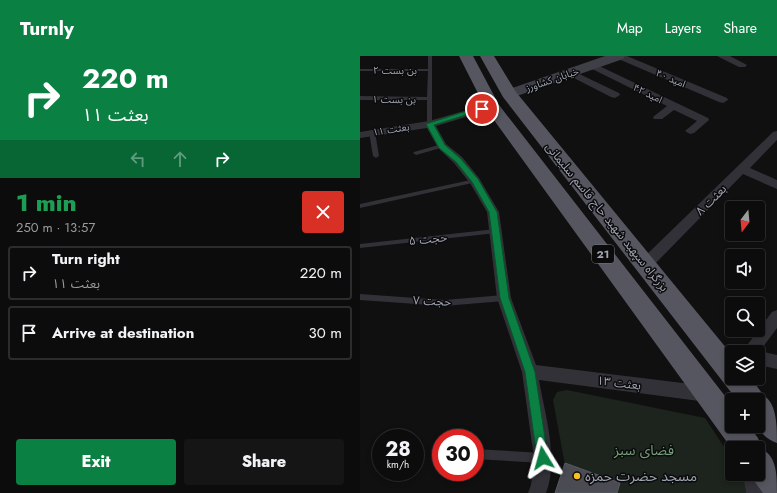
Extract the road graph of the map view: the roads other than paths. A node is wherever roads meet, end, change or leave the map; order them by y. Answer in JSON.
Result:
{"nodes":[{"id":1,"x":430,"y":56,"type":"edge"},
{"id":2,"x":466,"y":56,"type":"edge"},
{"id":3,"x":487,"y":56,"type":"edge"},
{"id":4,"x":618,"y":56,"type":"edge"},
{"id":5,"x":722,"y":56,"type":"edge"},
{"id":6,"x":742,"y":65,"type":"dead end"},
{"id":7,"x":591,"y":66,"type":"junction"},
{"id":8,"x":360,"y":70,"type":"edge"},
{"id":9,"x":430,"y":70,"type":"junction"},
{"id":10,"x":571,"y":73,"type":"junction"},
{"id":11,"x":614,"y":95,"type":"dead end"},
{"id":12,"x":360,"y":98,"type":"edge"},
{"id":13,"x":429,"y":99,"type":"junction"},
{"id":14,"x":501,"y":100,"type":"junction"},
{"id":15,"x":723,"y":100,"type":"dead end"},
{"id":16,"x":674,"y":105,"type":"junction"},
{"id":17,"x":658,"y":117,"type":"dead end"},
{"id":18,"x":430,"y":124,"type":"junction"},
{"id":19,"x":690,"y":131,"type":"dead end"},
{"id":20,"x":372,"y":132,"type":"junction"},
{"id":21,"x":777,"y":134,"type":"edge"},
{"id":22,"x":360,"y":135,"type":"edge"},
{"id":23,"x":442,"y":146,"type":"junction"},
{"id":24,"x":416,"y":153,"type":"dead end"},
{"id":25,"x":376,"y":156,"type":"dead end"},
{"id":26,"x":742,"y":169,"type":"junction"},
{"id":27,"x":475,"y":181,"type":"junction"},
{"id":28,"x":777,"y":185,"type":"edge"},
{"id":29,"x":360,"y":206,"type":"edge"},
{"id":30,"x":496,"y":231,"type":"junction"},
{"id":31,"x":360,"y":246,"type":"edge"},
{"id":32,"x":645,"y":265,"type":"junction"},
{"id":33,"x":360,"y":297,"type":"edge"},
{"id":34,"x":504,"y":298,"type":"junction"},
{"id":35,"x":777,"y":316,"type":"edge"},
{"id":36,"x":755,"y":345,"type":"edge"},
{"id":37,"x":765,"y":359,"type":"edge"},
{"id":38,"x":777,"y":362,"type":"edge"},
{"id":39,"x":725,"y":365,"type":"edge"},
{"id":40,"x":530,"y":372,"type":"junction"},
{"id":41,"x":741,"y":385,"type":"edge"},
{"id":42,"x":747,"y":393,"type":"edge"},
{"id":43,"x":707,"y":394,"type":"junction"},
{"id":44,"x":765,"y":415,"type":"edge"},
{"id":45,"x":777,"y":430,"type":"edge"},
{"id":46,"x":743,"y":441,"type":"edge"},
{"id":47,"x":484,"y":455,"type":"edge"},
{"id":48,"x":543,"y":458,"type":"junction"},
{"id":49,"x":765,"y":471,"type":"edge"},
{"id":50,"x":753,"y":481,"type":"edge"},
{"id":51,"x":777,"y":487,"type":"edge"},
{"id":52,"x":538,"y":493,"type":"edge"},
{"id":53,"x":755,"y":493,"type":"edge"}],
"edges":[{"from":1,"to":9,"type":"lane"},
{"from":2,"to":14,"type":"highway","name":"بزرگراه سپهبد شهید حاج قاسم سلیمانی","number":"21"},
{"from":3,"to":14,"type":"highway","name":"بزرگراه سپهبد شهید حاج قاسم سلیمانی","number":"21"},
{"from":4,"to":7,"type":"main road","name":"خیابان کشاورز"},
{"from":4,"to":15,"type":"street","name":"امید ۴۰"},
{"from":5,"to":6,"type":"street"},
{"from":7,"to":10,"type":"main road","name":"خیابان کشاورز"},
{"from":7,"to":16,"type":"street","name":"امید ۴۲"},
{"from":8,"to":9,"type":"lane","name":"بن بست ۲"},
{"from":9,"to":13,"type":"lane"},
{"from":10,"to":11,"type":"street"},
{"from":10,"to":14,"type":"main road","name":"خیابان کشاورز"},
{"from":12,"to":13,"type":"lane","name":"بن بست ۱"},
{"from":13,"to":18,"type":"lane"},
{"from":14,"to":18,"type":"street","name":"بعثت ۱۱"},
{"from":14,"to":32,"type":"highway","name":"بزرگراه سپهبد شهید حاج قاسم سلیمانی","number":"21"},
{"from":14,"to":43,"type":"highway","name":"بزرگراه سپهبد شهید حاج قاسم سلیمانی","number":"21"},
{"from":16,"to":17,"type":"street"},
{"from":16,"to":19,"type":"street","name":"امید ۴۲"},
{"from":18,"to":20,"type":"street","name":"بعثت ۱۱"},
{"from":18,"to":23,"type":"street"},
{"from":20,"to":22,"type":"street","name":"بعثت ۱۱"},
{"from":20,"to":25,"type":"lane"},
{"from":21,"to":26,"type":"street","name":"بعثت ۸"},
{"from":23,"to":24,"type":"lane"},
{"from":23,"to":27,"type":"street"},
{"from":26,"to":28,"type":"street"},
{"from":26,"to":32,"type":"street","name":"بعثت ۸"},
{"from":27,"to":29,"type":"lane"},
{"from":27,"to":30,"type":"street"},
{"from":30,"to":31,"type":"lane","name":"حجت ۵"},
{"from":30,"to":34,"type":"street"},
{"from":32,"to":39,"type":"highway","name":"بزرگراه سپهبد شهید حاج قاسم سلیمانی","number":"21"},
{"from":33,"to":34,"type":"lane","name":"حجت ۷"},
{"from":34,"to":40,"type":"street"},
{"from":35,"to":36,"type":"street"},
{"from":37,"to":38,"type":"street"},
{"from":40,"to":43,"type":"street","name":"بعثت ۱۳"},
{"from":40,"to":48,"type":"street"},
{"from":41,"to":42,"type":"highway"},
{"from":43,"to":46,"type":"highway","name":"بزرگراه سپهبد شهید حاج قاسم سلیمانی","number":"21"},
{"from":44,"to":45,"type":"highway"},
{"from":47,"to":48,"type":"lane"},
{"from":48,"to":52,"type":"street"},
{"from":49,"to":51,"type":"highway"},
{"from":50,"to":53,"type":"street"}]}
